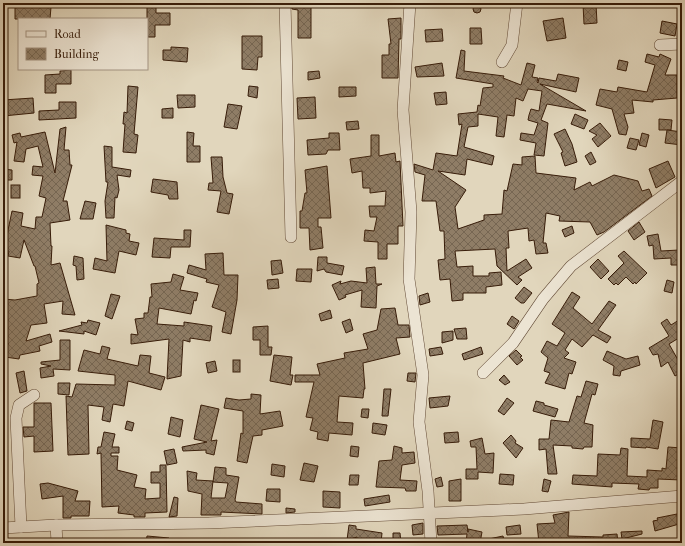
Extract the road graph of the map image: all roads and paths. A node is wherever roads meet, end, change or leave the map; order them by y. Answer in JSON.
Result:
{"nodes":[{"id":1,"x":285,"y":3,"type":"edge"},
{"id":2,"x":410,"y":3,"type":"edge"},
{"id":3,"x":517,"y":3,"type":"edge"},
{"id":4,"x":682,"y":44,"type":"edge"},
{"id":5,"x":660,"y":45,"type":"dead end"},
{"id":6,"x":502,"y":62,"type":"dead end"},
{"id":7,"x":682,"y":181,"type":"edge"},
{"id":8,"x":291,"y":237,"type":"dead end"},
{"id":9,"x":483,"y":373,"type":"dead end"},
{"id":10,"x":34,"y":394,"type":"dead end"},
{"id":11,"x":682,"y":496,"type":"edge"},
{"id":12,"x":428,"y":513,"type":"junction"},
{"id":13,"x":56,"y":525,"type":"junction"},
{"id":14,"x":21,"y":527,"type":"junction"},
{"id":15,"x":3,"y":528,"type":"edge"},
{"id":16,"x":57,"y":543,"type":"edge"},
{"id":17,"x":432,"y":543,"type":"edge"}],
"edges":[{"from":1,"to":8,"type":"street"},
{"from":2,"to":12,"type":"street"},
{"from":3,"to":6,"type":"street"},
{"from":4,"to":5,"type":"street"},
{"from":7,"to":9,"type":"street"},
{"from":10,"to":14,"type":"street"},
{"from":11,"to":12,"type":"street"},
{"from":12,"to":13,"type":"street"},
{"from":12,"to":17,"type":"street"},
{"from":13,"to":14,"type":"street"},
{"from":13,"to":16,"type":"street"},
{"from":14,"to":15,"type":"street"}]}
